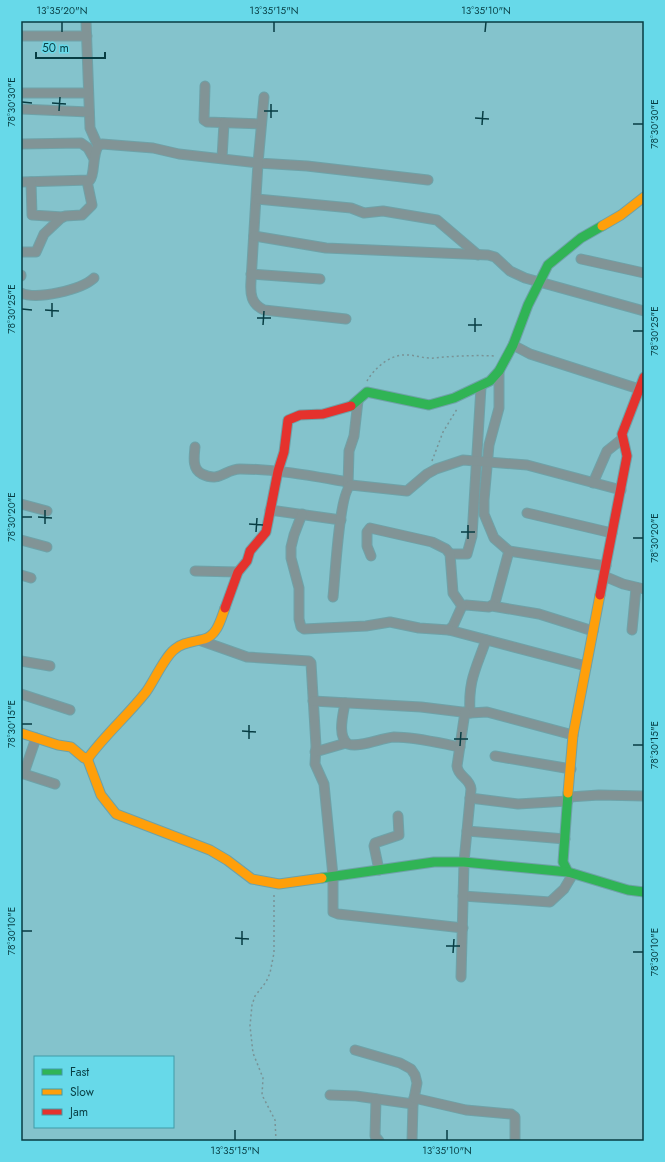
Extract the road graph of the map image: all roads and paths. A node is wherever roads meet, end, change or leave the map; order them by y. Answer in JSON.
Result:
{"nodes":[{"id":1,"x":86,"y":21,"type":"edge"},
{"id":2,"x":21,"y":36,"type":"edge"},
{"id":3,"x":87,"y":36,"type":"junction"},
{"id":4,"x":205,"y":86,"type":"dead end"},
{"id":5,"x":21,"y":93,"type":"edge"},
{"id":6,"x":88,"y":93,"type":"junction"},
{"id":7,"x":264,"y":97,"type":"dead end"},
{"id":8,"x":21,"y":109,"type":"edge"},
{"id":9,"x":89,"y":112,"type":"junction"},
{"id":10,"x":224,"y":123,"type":"junction"},
{"id":11,"x":261,"y":124,"type":"junction"},
{"id":12,"x":21,"y":144,"type":"edge"},
{"id":13,"x":98,"y":146,"type":"junction"},
{"id":14,"x":93,"y":157,"type":"junction"},
{"id":15,"x":222,"y":158,"type":"junction"},
{"id":16,"x":258,"y":163,"type":"junction"},
{"id":17,"x":428,"y":180,"type":"dead end"},
{"id":18,"x":87,"y":181,"type":"junction"},
{"id":19,"x":21,"y":182,"type":"edge"},
{"id":20,"x":31,"y":182,"type":"junction"},
{"id":21,"x":644,"y":197,"type":"edge"},
{"id":22,"x":256,"y":199,"type":"junction"},
{"id":23,"x":63,"y":217,"type":"junction"},
{"id":24,"x":254,"y":236,"type":"junction"},
{"id":25,"x":21,"y":252,"type":"edge"},
{"id":26,"x":478,"y":255,"type":"junction"},
{"id":27,"x":581,"y":259,"type":"dead end"},
{"id":28,"x":644,"y":273,"type":"edge"},
{"id":29,"x":251,"y":274,"type":"junction"},
{"id":30,"x":94,"y":278,"type":"dead end"},
{"id":31,"x":320,"y":279,"type":"dead end"},
{"id":32,"x":540,"y":283,"type":"junction"},
{"id":33,"x":21,"y":293,"type":"edge"},
{"id":34,"x":644,"y":311,"type":"edge"},
{"id":35,"x":346,"y":319,"type":"dead end"},
{"id":36,"x":513,"y":345,"type":"junction"},
{"id":37,"x":506,"y":357,"type":"junction"},
{"id":38,"x":499,"y":371,"type":"junction"},
{"id":39,"x":644,"y":377,"type":"edge"},
{"id":40,"x":481,"y":387,"type":"junction"},
{"id":41,"x":639,"y":389,"type":"junction"},
{"id":42,"x":367,"y":392,"type":"junction"},
{"id":43,"x":467,"y":393,"type":"junction"},
{"id":44,"x":358,"y":401,"type":"junction"},
{"id":45,"x":622,"y":439,"type":"junction"},
{"id":46,"x":195,"y":447,"type":"dead end"},
{"id":47,"x":477,"y":461,"type":"junction"},
{"id":48,"x":487,"y":462,"type":"junction"},
{"id":49,"x":278,"y":471,"type":"junction"},
{"id":50,"x":427,"y":474,"type":"junction"},
{"id":51,"x":593,"y":483,"type":"junction"},
{"id":52,"x":348,"y":484,"type":"junction"},
{"id":53,"x":621,"y":490,"type":"junction"},
{"id":54,"x":21,"y":504,"type":"edge"},
{"id":55,"x":270,"y":510,"type":"junction"},
{"id":56,"x":47,"y":511,"type":"dead end"},
{"id":57,"x":528,"y":513,"type":"dead end"},
{"id":58,"x":302,"y":514,"type":"junction"},
{"id":59,"x":341,"y":520,"type":"junction"},
{"id":60,"x":612,"y":533,"type":"junction"},
{"id":61,"x":21,"y":540,"type":"edge"},
{"id":62,"x":47,"y":547,"type":"dead end"},
{"id":63,"x":509,"y":551,"type":"junction"},
{"id":64,"x":450,"y":554,"type":"junction"},
{"id":65,"x":371,"y":556,"type":"dead end"},
{"id":66,"x":606,"y":566,"type":"junction"},
{"id":67,"x":195,"y":571,"type":"dead end"},
{"id":68,"x":238,"y":572,"type":"junction"},
{"id":69,"x":21,"y":575,"type":"edge"},
{"id":70,"x":604,"y":576,"type":"junction"},
{"id":71,"x":31,"y":578,"type":"dead end"},
{"id":72,"x":640,"y":588,"type":"edge"},
{"id":73,"x":333,"y":597,"type":"dead end"},
{"id":74,"x":462,"y":606,"type":"junction"},
{"id":75,"x":492,"y":606,"type":"junction"},
{"id":76,"x":449,"y":630,"type":"junction"},
{"id":77,"x":632,"y":630,"type":"dead end"},
{"id":78,"x":593,"y":631,"type":"junction"},
{"id":79,"x":199,"y":640,"type":"junction"},
{"id":80,"x":486,"y":640,"type":"junction"},
{"id":81,"x":21,"y":661,"type":"edge"},
{"id":82,"x":50,"y":666,"type":"dead end"},
{"id":83,"x":586,"y":666,"type":"junction"},
{"id":84,"x":21,"y":694,"type":"edge"},
{"id":85,"x":313,"y":701,"type":"junction"},
{"id":86,"x":345,"y":703,"type":"junction"},
{"id":87,"x":70,"y":710,"type":"dead end"},
{"id":88,"x":468,"y":712,"type":"junction"},
{"id":89,"x":21,"y":733,"type":"edge"},
{"id":90,"x":573,"y":735,"type":"junction"},
{"id":91,"x":36,"y":738,"type":"junction"},
{"id":92,"x":346,"y":743,"type":"junction"},
{"id":93,"x":460,"y":747,"type":"junction"},
{"id":94,"x":315,"y":752,"type":"junction"},
{"id":95,"x":495,"y":756,"type":"dead end"},
{"id":96,"x":86,"y":758,"type":"junction"},
{"id":97,"x":570,"y":769,"type":"junction"},
{"id":98,"x":22,"y":773,"type":"edge"},
{"id":99,"x":55,"y":784,"type":"dead end"},
{"id":100,"x":644,"y":796,"type":"edge"},
{"id":101,"x":470,"y":798,"type":"junction"},
{"id":102,"x":568,"y":799,"type":"junction"},
{"id":103,"x":398,"y":816,"type":"dead end"},
{"id":104,"x":467,"y":831,"type":"junction"},
{"id":105,"x":565,"y":839,"type":"junction"},
{"id":106,"x":464,"y":862,"type":"junction"},
{"id":107,"x":379,"y":870,"type":"junction"},
{"id":108,"x":570,"y":873,"type":"junction"},
{"id":109,"x":333,"y":876,"type":"junction"},
{"id":110,"x":275,"y":883,"type":"junction"},
{"id":111,"x":644,"y":892,"type":"edge"},
{"id":112,"x":463,"y":896,"type":"junction"},
{"id":113,"x":462,"y":928,"type":"junction"},
{"id":114,"x":461,"y":977,"type":"dead end"},
{"id":115,"x":355,"y":1050,"type":"dead end"},
{"id":116,"x":330,"y":1095,"type":"dead end"},
{"id":117,"x":376,"y":1098,"type":"junction"},
{"id":118,"x":413,"y":1101,"type":"junction"},
{"id":119,"x":276,"y":1141,"type":"edge"},
{"id":120,"x":379,"y":1141,"type":"edge"},
{"id":121,"x":412,"y":1141,"type":"edge"},
{"id":122,"x":515,"y":1141,"type":"edge"}],
"edges":[{"from":1,"to":3,"type":"street"},
{"from":2,"to":3,"type":"street"},
{"from":3,"to":6,"type":"street"},
{"from":4,"to":10,"type":"street"},
{"from":5,"to":6,"type":"street"},
{"from":6,"to":9,"type":"street"},
{"from":7,"to":11,"type":"street"},
{"from":8,"to":9,"type":"street"},
{"from":9,"to":13,"type":"street"},
{"from":10,"to":11,"type":"street"},
{"from":10,"to":15,"type":"street"},
{"from":11,"to":16,"type":"street"},
{"from":12,"to":14,"type":"street"},
{"from":13,"to":14,"type":"street"},
{"from":13,"to":15,"type":"street"},
{"from":14,"to":18,"type":"street"},
{"from":15,"to":16,"type":"street"},
{"from":16,"to":17,"type":"street"},
{"from":16,"to":22,"type":"street"},
{"from":18,"to":20,"type":"street"},
{"from":18,"to":23,"type":"street"},
{"from":19,"to":20,"type":"street"},
{"from":20,"to":23,"type":"street"},
{"from":21,"to":32,"type":"street"},
{"from":22,"to":24,"type":"street"},
{"from":22,"to":26,"type":"street"},
{"from":23,"to":25,"type":"street"},
{"from":24,"to":26,"type":"street"},
{"from":24,"to":29,"type":"street"},
{"from":26,"to":32,"type":"street"},
{"from":27,"to":28,"type":"street"},
{"from":29,"to":31,"type":"street"},
{"from":29,"to":35,"type":"street"},
{"from":30,"to":33,"type":"street"},
{"from":32,"to":34,"type":"street"},
{"from":32,"to":36,"type":"street"},
{"from":36,"to":37,"type":"street"},
{"from":36,"to":41,"type":"street"},
{"from":37,"to":38,"type":"street"},
{"from":37,"to":42,"type":"path"},
{"from":38,"to":40,"type":"street"},
{"from":38,"to":48,"type":"street"},
{"from":39,"to":41,"type":"street"},
{"from":40,"to":43,"type":"street"},
{"from":40,"to":47,"type":"street"},
{"from":41,"to":45,"type":"street"},
{"from":42,"to":43,"type":"street"},
{"from":42,"to":44,"type":"street"},
{"from":43,"to":50,"type":"path"},
{"from":44,"to":49,"type":"street"},
{"from":44,"to":52,"type":"street"},
{"from":45,"to":51,"type":"street"},
{"from":45,"to":53,"type":"street"},
{"from":46,"to":49,"type":"street"},
{"from":47,"to":48,"type":"street"},
{"from":47,"to":50,"type":"street"},
{"from":47,"to":64,"type":"street"},
{"from":48,"to":51,"type":"street"},
{"from":48,"to":63,"type":"street"},
{"from":49,"to":52,"type":"street"},
{"from":49,"to":55,"type":"street"},
{"from":50,"to":52,"type":"street"},
{"from":51,"to":53,"type":"street"},
{"from":52,"to":59,"type":"street"},
{"from":53,"to":60,"type":"street"},
{"from":54,"to":56,"type":"street"},
{"from":55,"to":58,"type":"street"},
{"from":55,"to":68,"type":"street"},
{"from":57,"to":60,"type":"street"},
{"from":58,"to":59,"type":"street"},
{"from":58,"to":76,"type":"street"},
{"from":59,"to":73,"type":"street"},
{"from":60,"to":66,"type":"street"},
{"from":61,"to":62,"type":"street"},
{"from":63,"to":66,"type":"street"},
{"from":63,"to":75,"type":"street"},
{"from":64,"to":65,"type":"street"},
{"from":64,"to":74,"type":"street"},
{"from":66,"to":70,"type":"street"},
{"from":67,"to":68,"type":"street"},
{"from":68,"to":79,"type":"street"},
{"from":69,"to":71,"type":"street"},
{"from":70,"to":72,"type":"street"},
{"from":70,"to":78,"type":"street"},
{"from":72,"to":77,"type":"street"},
{"from":74,"to":75,"type":"street"},
{"from":74,"to":76,"type":"street"},
{"from":75,"to":78,"type":"street"},
{"from":76,"to":80,"type":"street"},
{"from":78,"to":83,"type":"street"},
{"from":79,"to":85,"type":"street"},
{"from":79,"to":96,"type":"street"},
{"from":80,"to":83,"type":"street"},
{"from":80,"to":88,"type":"street"},
{"from":81,"to":82,"type":"street"},
{"from":83,"to":90,"type":"street"},
{"from":84,"to":87,"type":"street"},
{"from":85,"to":86,"type":"street"},
{"from":85,"to":94,"type":"street"},
{"from":86,"to":88,"type":"street"},
{"from":86,"to":92,"type":"street"},
{"from":88,"to":90,"type":"street"},
{"from":88,"to":93,"type":"street"},
{"from":89,"to":91,"type":"street"},
{"from":90,"to":97,"type":"street"},
{"from":91,"to":96,"type":"street"},
{"from":91,"to":98,"type":"street"},
{"from":92,"to":93,"type":"street"},
{"from":92,"to":94,"type":"street"},
{"from":93,"to":101,"type":"street"},
{"from":94,"to":109,"type":"street"},
{"from":95,"to":97,"type":"street"},
{"from":96,"to":110,"type":"street"},
{"from":97,"to":102,"type":"street"},
{"from":98,"to":99,"type":"street"},
{"from":100,"to":102,"type":"street"},
{"from":101,"to":102,"type":"street"},
{"from":101,"to":104,"type":"street"},
{"from":102,"to":105,"type":"street"},
{"from":103,"to":107,"type":"street"},
{"from":104,"to":105,"type":"street"},
{"from":104,"to":106,"type":"street"},
{"from":105,"to":108,"type":"street"},
{"from":106,"to":107,"type":"street"},
{"from":106,"to":108,"type":"street"},
{"from":106,"to":112,"type":"street"},
{"from":107,"to":109,"type":"street"},
{"from":108,"to":111,"type":"street"},
{"from":108,"to":112,"type":"street"},
{"from":109,"to":110,"type":"street"},
{"from":109,"to":113,"type":"street"},
{"from":110,"to":119,"type":"path"},
{"from":112,"to":113,"type":"street"},
{"from":113,"to":114,"type":"street"},
{"from":115,"to":118,"type":"street"},
{"from":116,"to":117,"type":"street"},
{"from":117,"to":118,"type":"street"},
{"from":117,"to":120,"type":"street"},
{"from":118,"to":121,"type":"street"},
{"from":118,"to":122,"type":"street"}]}
